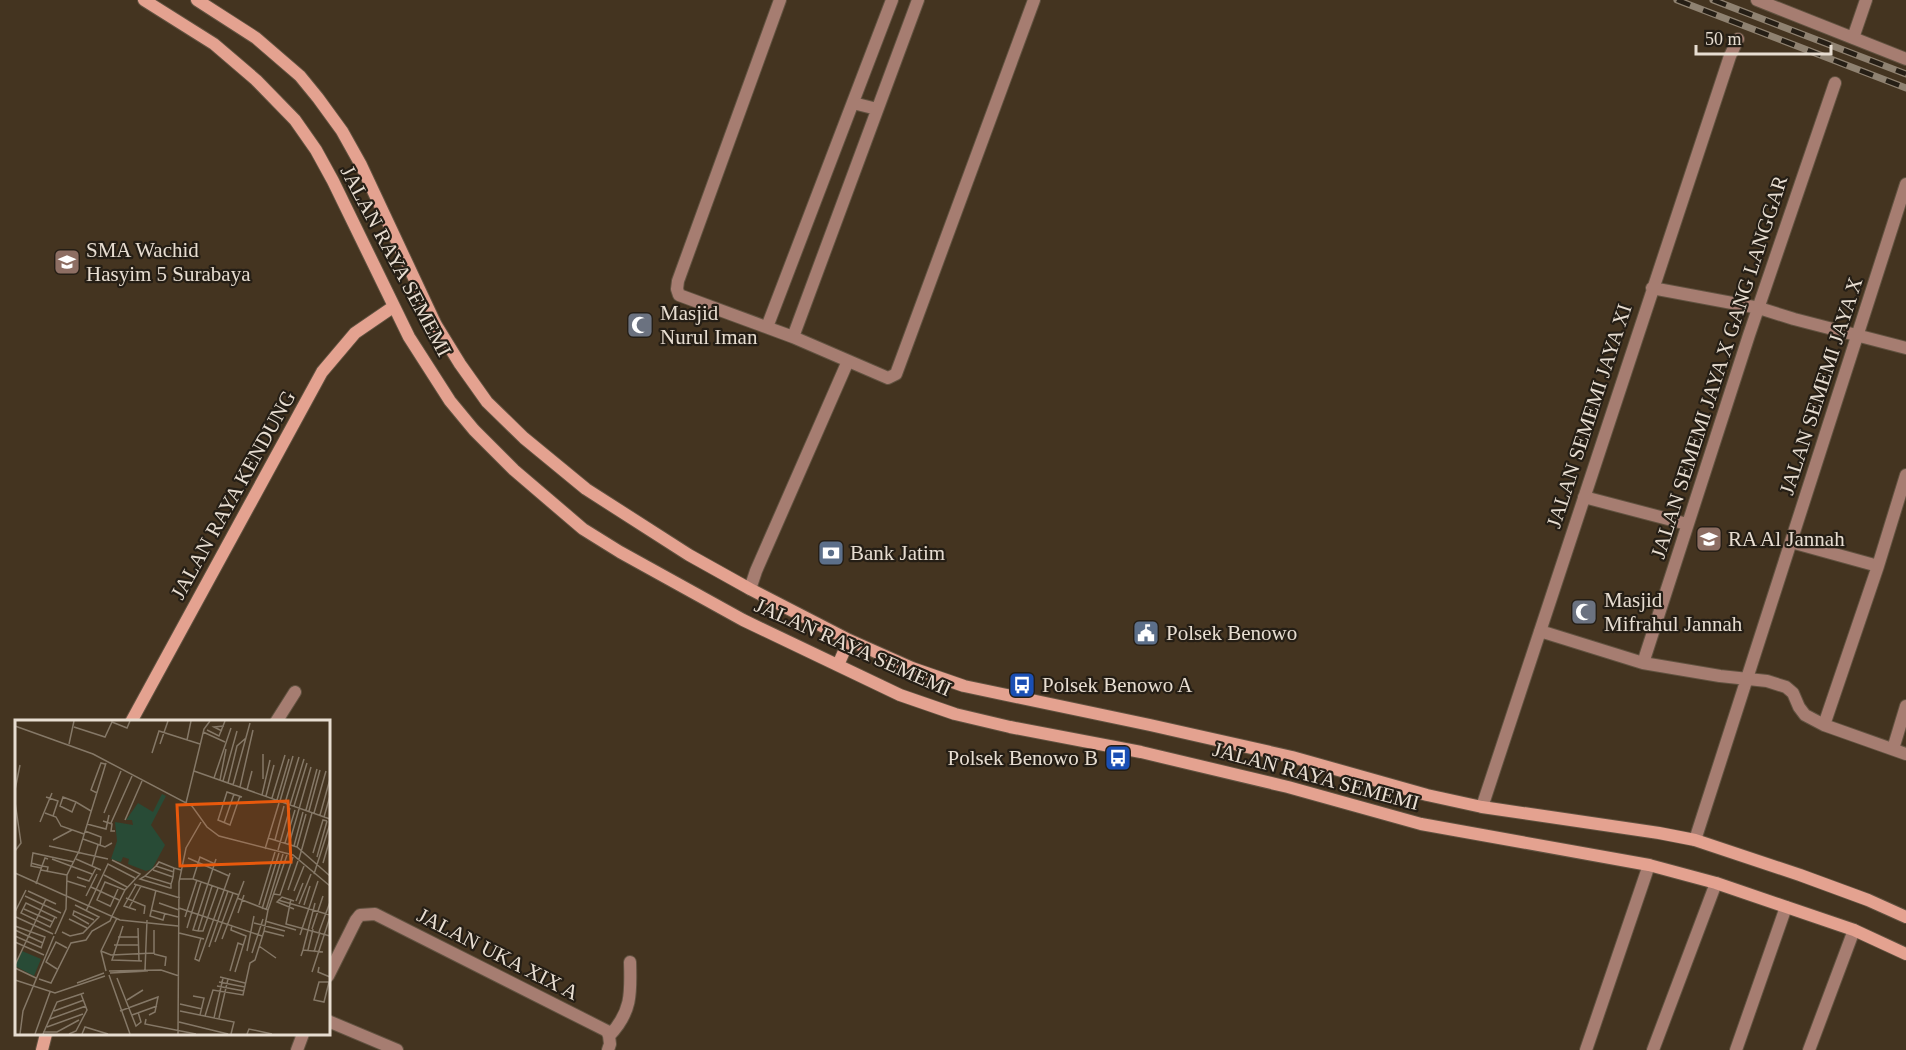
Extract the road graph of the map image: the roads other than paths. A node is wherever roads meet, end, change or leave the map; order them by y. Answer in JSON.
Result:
{"nodes":[{"id":1,"x":144,"y":0,"type":"edge"},
{"id":2,"x":196,"y":0,"type":"edge"},
{"id":3,"x":780,"y":0,"type":"edge"},
{"id":4,"x":892,"y":0,"type":"edge"},
{"id":5,"x":918,"y":0,"type":"edge"},
{"id":6,"x":1034,"y":0,"type":"edge"},
{"id":7,"x":1866,"y":0,"type":"edge"},
{"id":8,"x":1762,"y":1,"type":"edge"},
{"id":9,"x":1853,"y":38,"type":"junction"},
{"id":10,"x":1738,"y":39,"type":"dead end"},
{"id":11,"x":1906,"y":59,"type":"edge"},
{"id":12,"x":1835,"y":83,"type":"dead end"},
{"id":13,"x":853,"y":103,"type":"junction"},
{"id":14,"x":877,"y":110,"type":"junction"},
{"id":15,"x":1906,"y":184,"type":"edge"},
{"id":16,"x":1652,"y":288,"type":"junction"},
{"id":17,"x":393,"y":307,"type":"junction"},
{"id":18,"x":1759,"y":308,"type":"junction"},
{"id":19,"x":767,"y":327,"type":"junction"},
{"id":20,"x":1858,"y":336,"type":"junction"},
{"id":21,"x":793,"y":337,"type":"junction"},
{"id":22,"x":1906,"y":348,"type":"edge"},
{"id":23,"x":848,"y":362,"type":"junction"},
{"id":24,"x":1906,"y":475,"type":"edge"},
{"id":25,"x":1584,"y":497,"type":"junction"},
{"id":26,"x":1687,"y":524,"type":"junction"},
{"id":27,"x":1791,"y":542,"type":"junction"},
{"id":28,"x":1878,"y":566,"type":"junction"},
{"id":29,"x":750,"y":589,"type":"junction"},
{"id":30,"x":1540,"y":632,"type":"junction"},
{"id":31,"x":849,"y":640,"type":"junction"},
{"id":32,"x":1643,"y":663,"type":"junction"},
{"id":33,"x":838,"y":665,"type":"junction"},
{"id":34,"x":1745,"y":679,"type":"junction"},
{"id":35,"x":295,"y":692,"type":"dead end"},
{"id":36,"x":1906,"y":706,"type":"edge"},
{"id":37,"x":132,"y":720,"type":"edge"},
{"id":38,"x":277,"y":720,"type":"edge"},
{"id":39,"x":1824,"y":726,"type":"junction"},
{"id":40,"x":1893,"y":748,"type":"junction"},
{"id":41,"x":1906,"y":754,"type":"edge"},
{"id":42,"x":1482,"y":807,"type":"junction"},
{"id":43,"x":1695,"y":840,"type":"junction"},
{"id":44,"x":1649,"y":865,"type":"junction"},
{"id":45,"x":1716,"y":883,"type":"junction"},
{"id":46,"x":1786,"y":907,"type":"junction"},
{"id":47,"x":1906,"y":917,"type":"edge"},
{"id":48,"x":1854,"y":930,"type":"junction"},
{"id":49,"x":1906,"y":954,"type":"edge"},
{"id":50,"x":630,"y":962,"type":"dead end"},
{"id":51,"x":330,"y":972,"type":"edge"},
{"id":52,"x":330,"y":1022,"type":"edge"},
{"id":53,"x":46,"y":1035,"type":"edge"},
{"id":54,"x":303,"y":1035,"type":"edge"},
{"id":55,"x":609,"y":1036,"type":"junction"},
{"id":56,"x":42,"y":1050,"type":"edge"},
{"id":57,"x":297,"y":1050,"type":"edge"},
{"id":58,"x":397,"y":1050,"type":"edge"},
{"id":59,"x":608,"y":1050,"type":"edge"},
{"id":60,"x":1586,"y":1050,"type":"edge"},
{"id":61,"x":1653,"y":1050,"type":"edge"},
{"id":62,"x":1736,"y":1050,"type":"edge"},
{"id":63,"x":1809,"y":1050,"type":"edge"}],
"edges":[{"from":1,"to":17,"type":"main road","name":"JALAN RAYA SEMEMI"},
{"from":2,"to":29,"type":"main road","name":"JALAN RAYA SEMEMI"},
{"from":3,"to":19,"type":"street"},
{"from":4,"to":13,"type":"street"},
{"from":5,"to":14,"type":"street"},
{"from":6,"to":23,"type":"street"},
{"from":7,"to":9,"type":"street"},
{"from":8,"to":9,"type":"street"},
{"from":9,"to":11,"type":"street"},
{"from":10,"to":16,"type":"street","name":"JALAN SEMEMI JAYA XI"},
{"from":12,"to":18,"type":"street","name":"JALAN SEMEMI JAYA X GANG LANGGAR"},
{"from":13,"to":14,"type":"street"},
{"from":13,"to":19,"type":"street"},
{"from":14,"to":21,"type":"street"},
{"from":15,"to":20,"type":"street","name":"JALAN SEMEMI JAYA X"},
{"from":16,"to":18,"type":"street"},
{"from":16,"to":25,"type":"street","name":"JALAN SEMEMI JAYA XI"},
{"from":17,"to":33,"type":"main road","name":"JALAN RAYA SEMEMI"},
{"from":17,"to":37,"type":"main road","name":"JALAN RAYA KENDUNG"},
{"from":18,"to":20,"type":"street"},
{"from":18,"to":26,"type":"street","name":"JALAN SEMEMI JAYA X GANG LANGGAR"},
{"from":19,"to":21,"type":"street"},
{"from":20,"to":22,"type":"street"},
{"from":20,"to":27,"type":"street","name":"JALAN SEMEMI JAYA X"},
{"from":21,"to":23,"type":"street"},
{"from":23,"to":29,"type":"street"},
{"from":24,"to":28,"type":"street"},
{"from":25,"to":26,"type":"street"},
{"from":25,"to":30,"type":"street","name":"JALAN SEMEMI JAYA XI"},
{"from":26,"to":32,"type":"street","name":"JALAN SEMEMI JAYA X GANG LANGGAR"},
{"from":27,"to":28,"type":"street"},
{"from":27,"to":34,"type":"street","name":"JALAN SEMEMI JAYA X"},
{"from":28,"to":39,"type":"street"},
{"from":29,"to":31,"type":"main road","name":"JALAN RAYA SEMEMI"},
{"from":30,"to":32,"type":"street"},
{"from":30,"to":42,"type":"street","name":"JALAN SEMEMI JAYA XI"},
{"from":31,"to":33,"type":"main road"},
{"from":31,"to":42,"type":"main road","name":"JALAN RAYA SEMEMI"},
{"from":32,"to":34,"type":"street"},
{"from":33,"to":44,"type":"main road","name":"JALAN RAYA SEMEMI"},
{"from":34,"to":39,"type":"street"},
{"from":34,"to":43,"type":"street","name":"JALAN SEMEMI JAYA X"},
{"from":35,"to":38,"type":"street"},
{"from":36,"to":40,"type":"street"},
{"from":39,"to":40,"type":"street"},
{"from":40,"to":41,"type":"street"},
{"from":42,"to":43,"type":"main road","name":"JALAN RAYA SEMEMI"},
{"from":43,"to":47,"type":"main road","name":"JALAN RAYA SEMEMI"},
{"from":44,"to":45,"type":"main road","name":"JALAN RAYA SEMEMI"},
{"from":44,"to":60,"type":"street"},
{"from":45,"to":46,"type":"main road","name":"JALAN RAYA SEMEMI"},
{"from":45,"to":61,"type":"street"},
{"from":46,"to":48,"type":"main road","name":"JALAN RAYA SEMEMI"},
{"from":46,"to":62,"type":"street"},
{"from":48,"to":49,"type":"main road","name":"JALAN RAYA SEMEMI"},
{"from":48,"to":63,"type":"street"},
{"from":50,"to":55,"type":"street"},
{"from":51,"to":55,"type":"street","name":"JALAN UKA XIX A"},
{"from":52,"to":58,"type":"street"},
{"from":53,"to":56,"type":"main road"},
{"from":54,"to":57,"type":"street"},
{"from":55,"to":59,"type":"street"}]}
